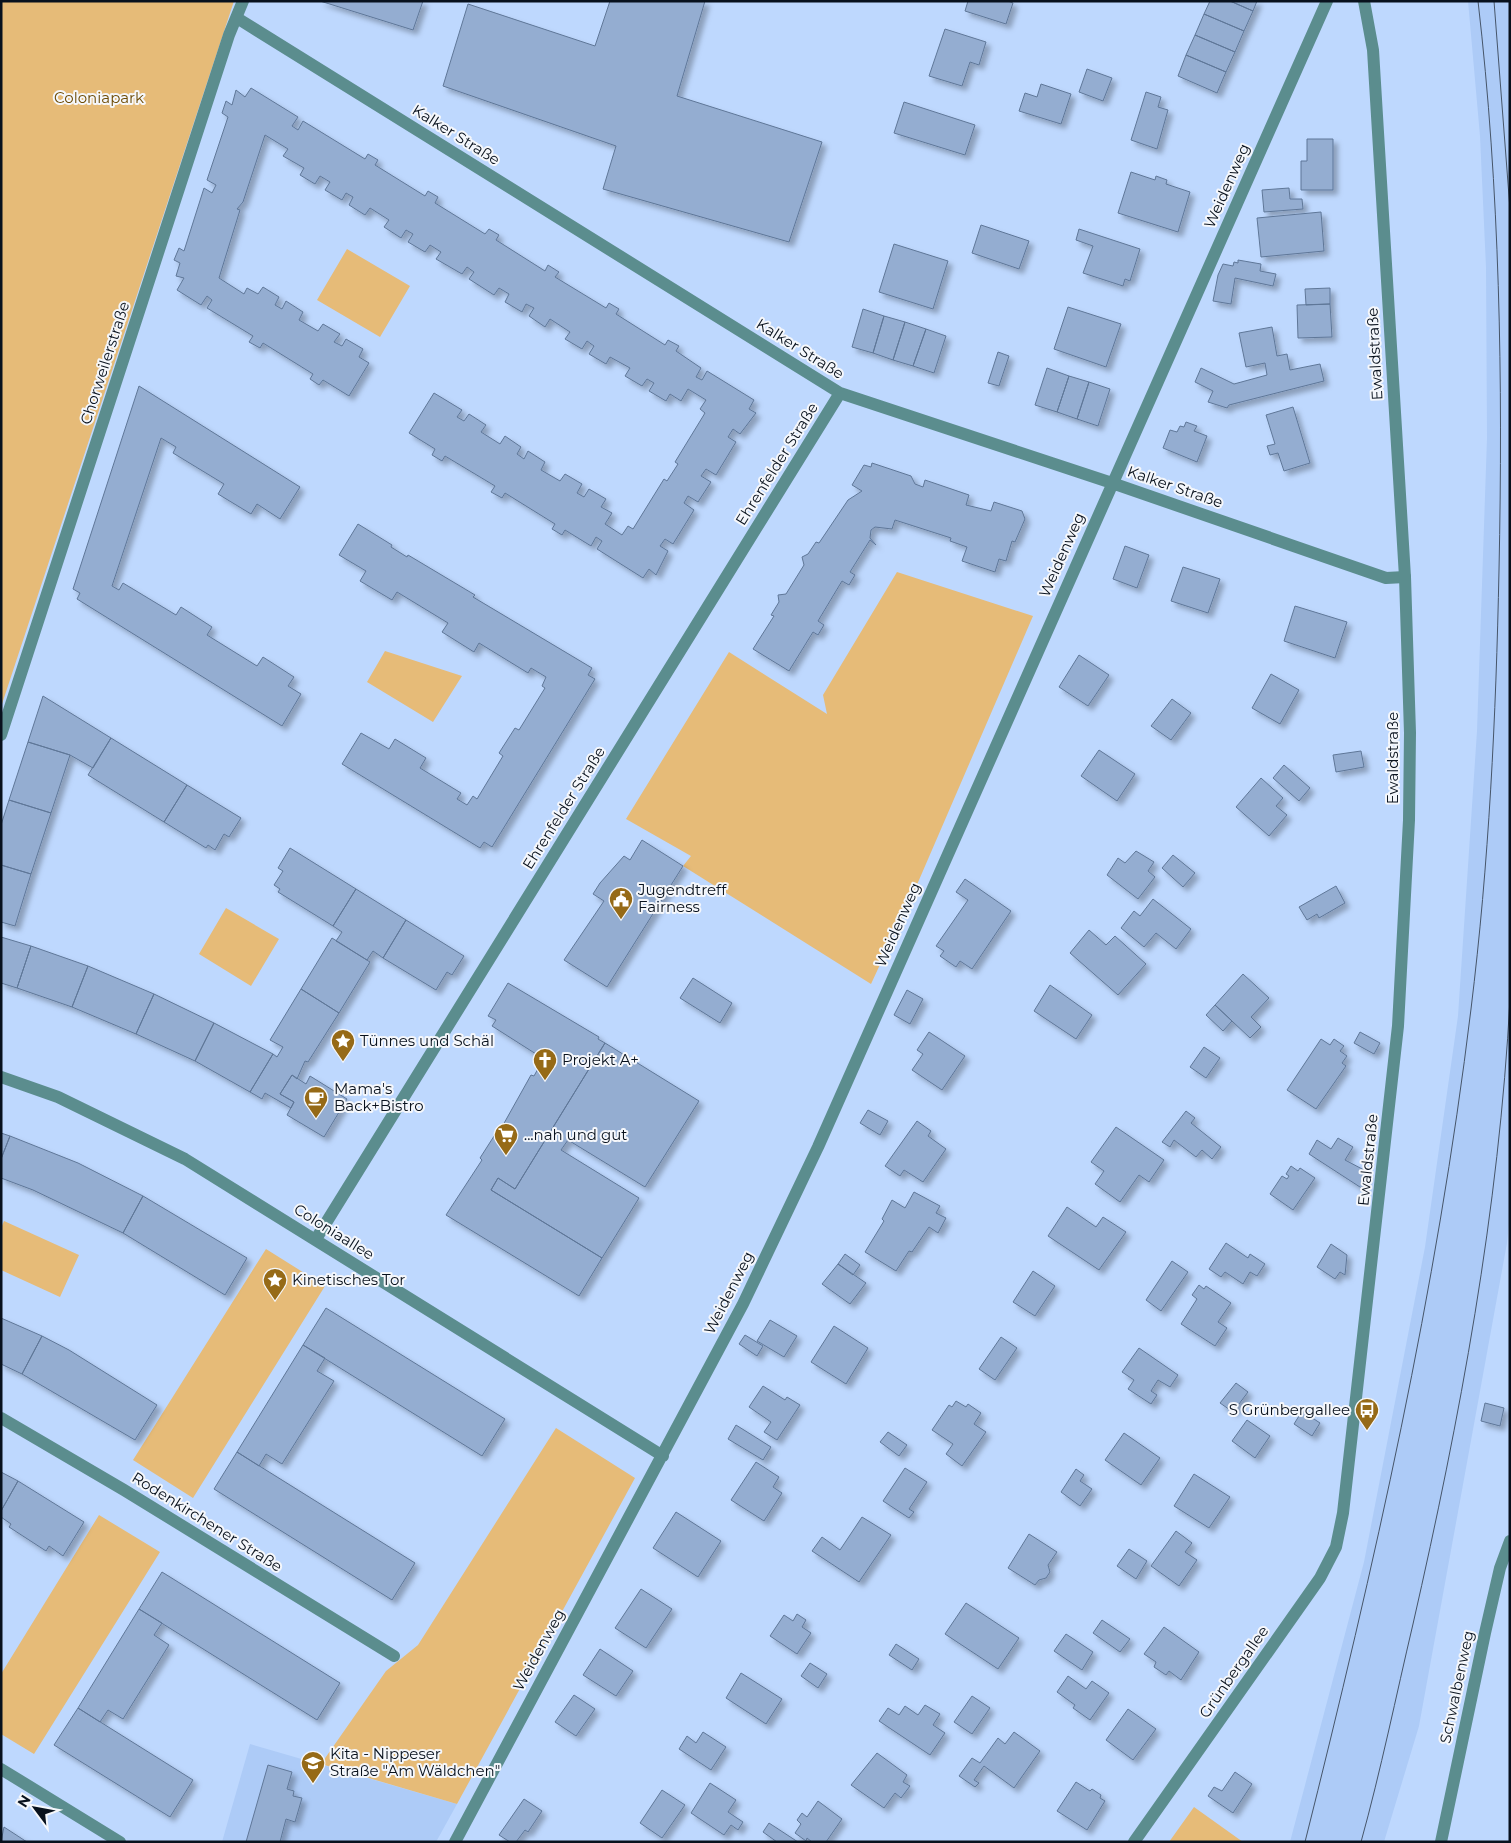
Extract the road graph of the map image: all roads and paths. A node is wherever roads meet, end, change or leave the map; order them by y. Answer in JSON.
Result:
{"nodes":[{"id":1,"x":243,"y":1,"type":"edge"},
{"id":2,"x":1327,"y":1,"type":"edge"},
{"id":3,"x":1364,"y":1,"type":"edge"},
{"id":4,"x":237,"y":18,"type":"junction"},
{"id":5,"x":840,"y":393,"type":"junction"},
{"id":6,"x":1112,"y":483,"type":"junction"},
{"id":7,"x":1405,"y":577,"type":"junction"},
{"id":8,"x":1,"y":736,"type":"edge"},
{"id":9,"x":1,"y":1076,"type":"edge"},
{"id":10,"x":316,"y":1240,"type":"junction"},
{"id":11,"x":1,"y":1418,"type":"edge"},
{"id":12,"x":663,"y":1456,"type":"junction"},
{"id":13,"x":1343,"y":1513,"type":"joint"},
{"id":14,"x":1510,"y":1541,"type":"edge"},
{"id":15,"x":394,"y":1656,"type":"dead end"},
{"id":16,"x":1,"y":1769,"type":"edge"},
{"id":17,"x":120,"y":1842,"type":"edge"},
{"id":18,"x":455,"y":1842,"type":"edge"},
{"id":19,"x":1134,"y":1842,"type":"edge"},
{"id":20,"x":1440,"y":1842,"type":"edge"}],
"edges":[{"from":1,"to":4,"type":"street","name":"Chorweilerstraße"},
{"from":2,"to":6,"type":"street","name":"Weidenweg"},
{"from":3,"to":7,"type":"street","name":"Ewaldstraße"},
{"from":4,"to":5,"type":"street","name":"Kalker Straße"},
{"from":4,"to":8,"type":"street","name":"Chorweilerstraße"},
{"from":5,"to":6,"type":"street","name":"Kalker Straße"},
{"from":5,"to":10,"type":"street","name":"Ehrenfelder Straße"},
{"from":6,"to":7,"type":"street","name":"Kalker Straße"},
{"from":6,"to":12,"type":"street","name":"Weidenweg"},
{"from":7,"to":13,"type":"street","name":"Ewaldstraße"},
{"from":9,"to":10,"type":"street","name":"Coloniaallee"},
{"from":10,"to":12,"type":"street","name":"Coloniaallee"},
{"from":11,"to":15,"type":"street","name":"Rodenkirchener Straße"},
{"from":12,"to":18,"type":"street","name":"Weidenweg"},
{"from":13,"to":19,"type":"street","name":"Grünbergallee"},
{"from":14,"to":20,"type":"street","name":"Schwalbenweg"},
{"from":16,"to":17,"type":"street"}]}
